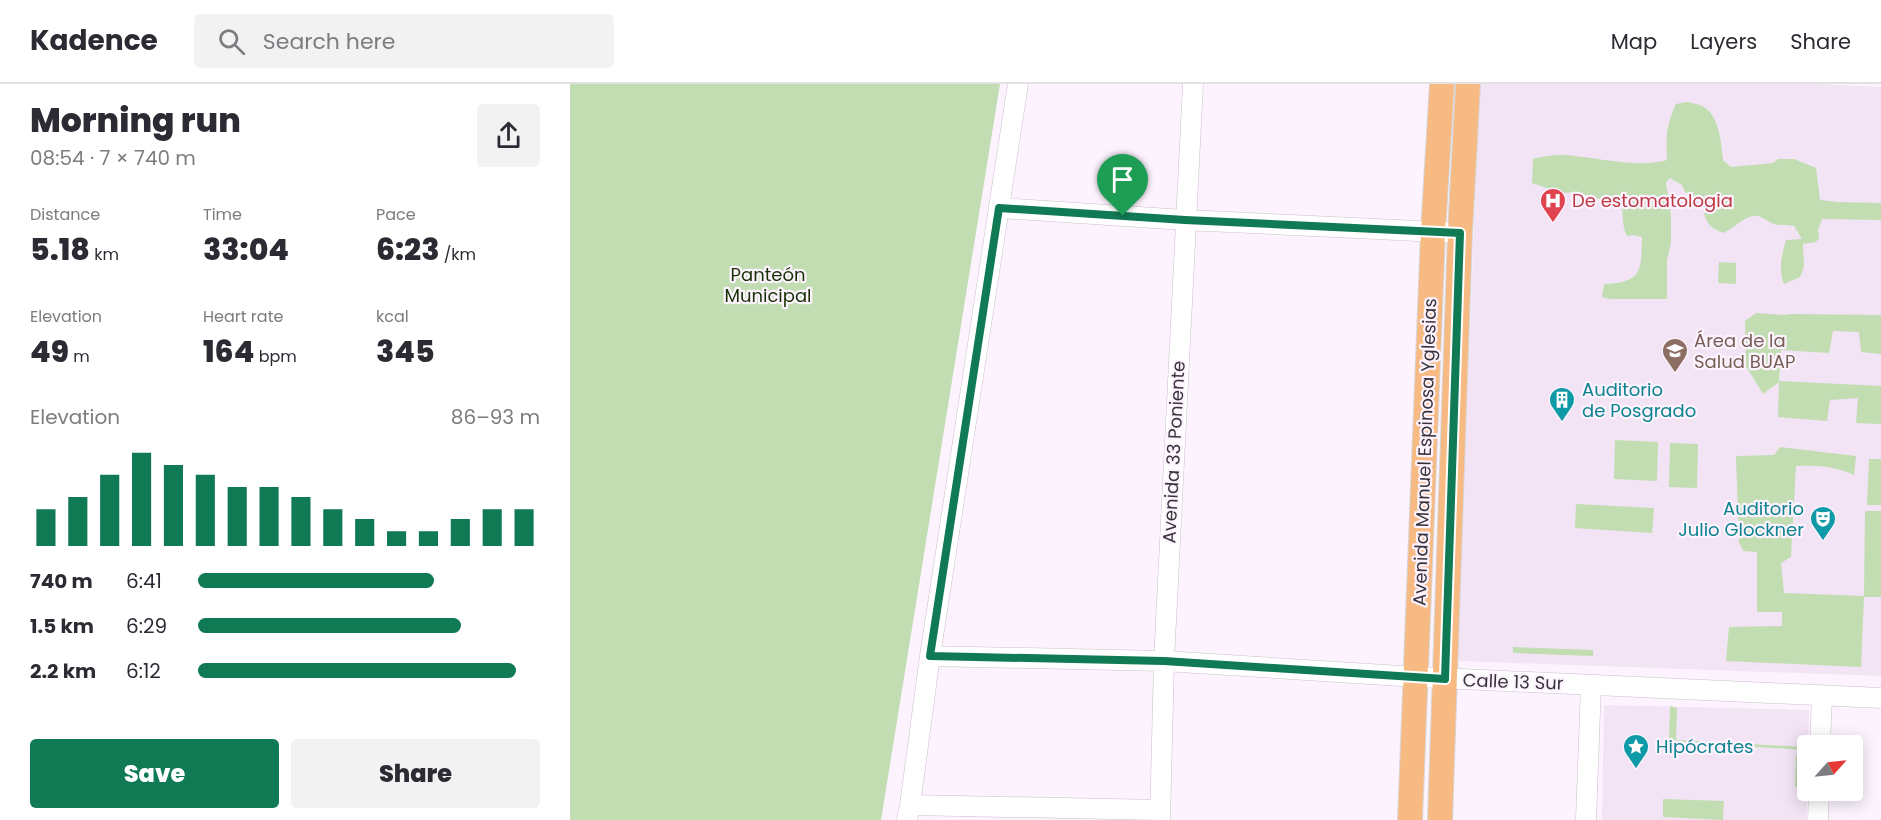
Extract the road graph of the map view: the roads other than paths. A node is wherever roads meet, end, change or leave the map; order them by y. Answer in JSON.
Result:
{"nodes":[{"id":1,"x":1018,"y":84,"type":"edge"},
{"id":2,"x":1193,"y":84,"type":"edge"},
{"id":3,"x":1442,"y":84,"type":"edge"},
{"id":4,"x":1468,"y":84,"type":"edge"},
{"id":5,"x":999,"y":208,"type":"junction"},
{"id":6,"x":1185,"y":220,"type":"junction"},
{"id":7,"x":1433,"y":232,"type":"junction"},
{"id":8,"x":1460,"y":233,"type":"junction"},
{"id":9,"x":930,"y":656,"type":"junction"},
{"id":10,"x":1164,"y":661,"type":"junction"},
{"id":11,"x":1417,"y":677,"type":"junction"},
{"id":12,"x":1445,"y":679,"type":"junction"},
{"id":13,"x":1591,"y":685,"type":"junction"},
{"id":14,"x":1822,"y":695,"type":"junction"},
{"id":15,"x":1881,"y":698,"type":"edge"},
{"id":16,"x":1820,"y":735,"type":"edge"},
{"id":17,"x":1819,"y":801,"type":"edge"},
{"id":18,"x":908,"y":813,"type":"edge"},
{"id":19,"x":1160,"y":815,"type":"edge"},
{"id":20,"x":1410,"y":820,"type":"edge"},
{"id":21,"x":1440,"y":820,"type":"edge"},
{"id":22,"x":1586,"y":820,"type":"edge"},
{"id":23,"x":1818,"y":820,"type":"edge"}],
"edges":[{"from":1,"to":5,"type":"street"},
{"from":2,"to":6,"type":"street","name":"Avenida 33 Poniente"},
{"from":3,"to":7,"type":"main road","name":"Avenida Manuel Espinosa Yglesias"},
{"from":4,"to":8,"type":"main road","name":"Avenida Manuel Espinosa Yglesias"},
{"from":5,"to":6,"type":"street"},
{"from":5,"to":9,"type":"street"},
{"from":6,"to":7,"type":"street"},
{"from":6,"to":10,"type":"street","name":"Avenida 33 Poniente"},
{"from":7,"to":8,"type":"street"},
{"from":7,"to":11,"type":"main road","name":"Avenida Manuel Espinosa Yglesias"},
{"from":8,"to":12,"type":"main road","name":"Avenida Manuel Espinosa Yglesias"},
{"from":9,"to":10,"type":"street","name":"Calle 13 Sur"},
{"from":9,"to":18,"type":"street"},
{"from":10,"to":11,"type":"street","name":"Calle 13 Sur"},
{"from":10,"to":19,"type":"street","name":"Avenida 33 Poniente"},
{"from":11,"to":12,"type":"street","name":"Calle 13 Sur"},
{"from":11,"to":20,"type":"main road","name":"Avenida Manuel Espinosa Yglesias"},
{"from":12,"to":13,"type":"street","name":"Calle 13 Sur"},
{"from":12,"to":21,"type":"main road","name":"Avenida Manuel Espinosa Yglesias"},
{"from":13,"to":14,"type":"street","name":"Calle 13 Sur"},
{"from":13,"to":22,"type":"street"},
{"from":14,"to":15,"type":"street","name":"Calle 13 Sur"},
{"from":14,"to":16,"type":"street"},
{"from":17,"to":23,"type":"street"},
{"from":18,"to":19,"type":"street"}]}
